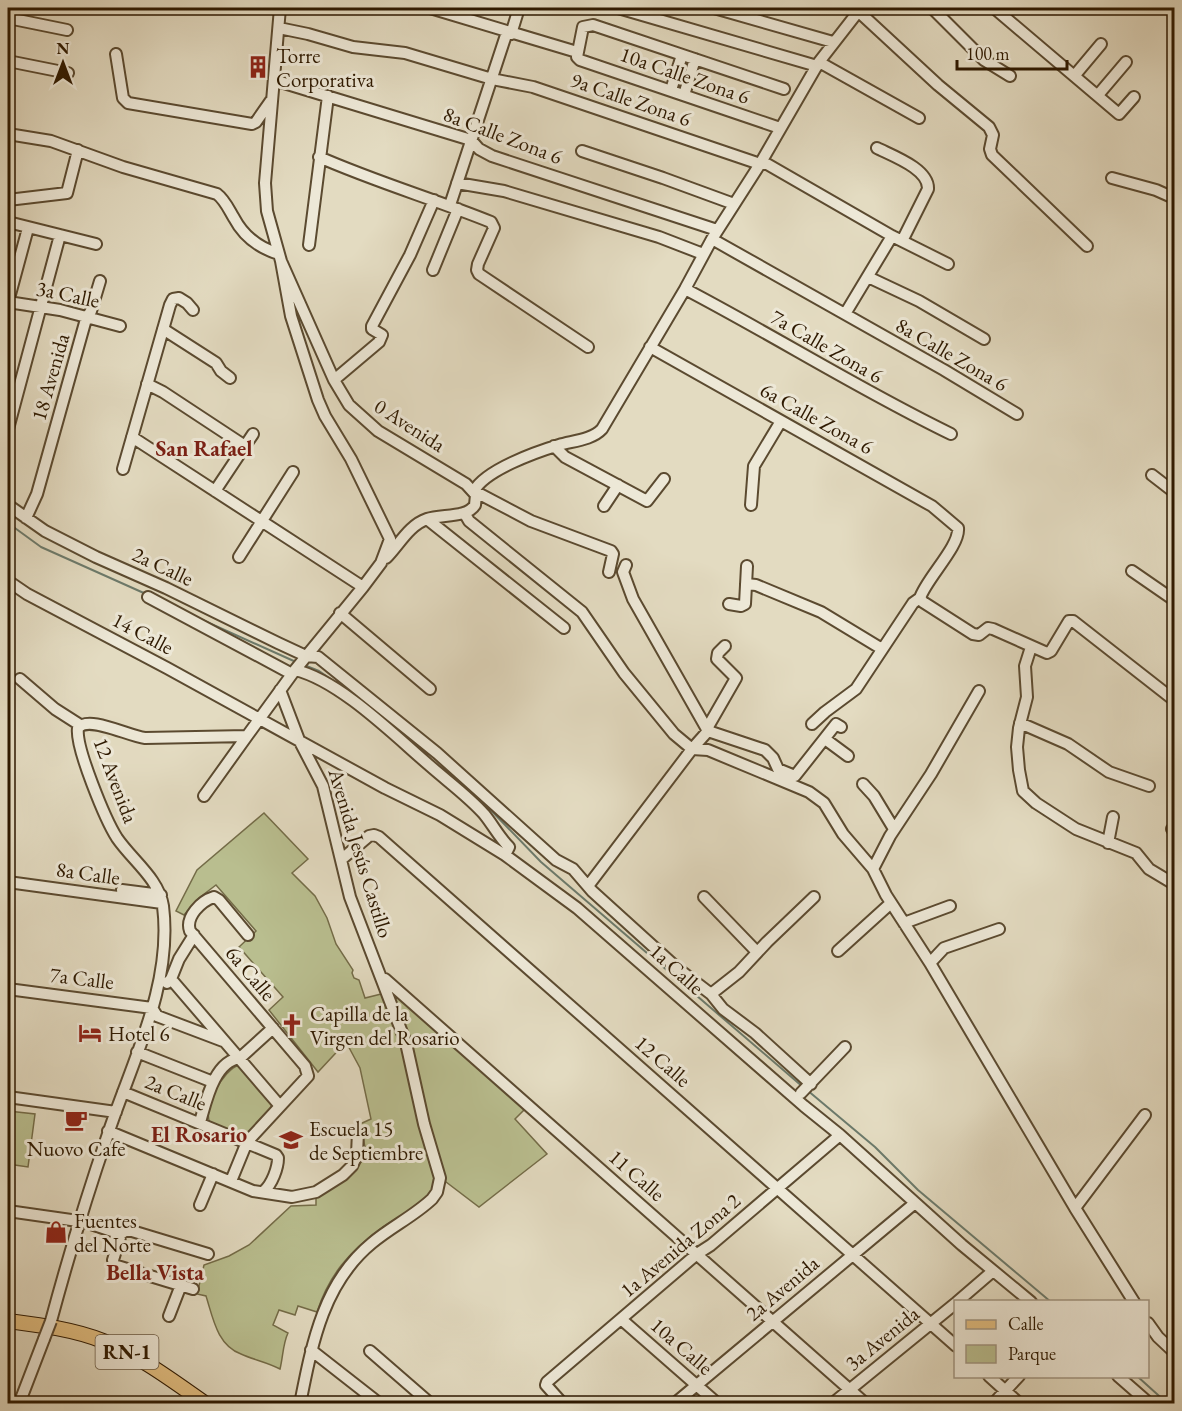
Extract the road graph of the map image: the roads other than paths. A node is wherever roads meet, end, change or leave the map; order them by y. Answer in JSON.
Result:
{"nodes":[{"id":1,"x":280,"y":8,"type":"edge"},
{"id":2,"x":430,"y":8,"type":"edge"},
{"id":3,"x":519,"y":8,"type":"edge"},
{"id":4,"x":618,"y":8,"type":"edge"},
{"id":5,"x":714,"y":8,"type":"edge"},
{"id":6,"x":932,"y":8,"type":"edge"},
{"id":7,"x":994,"y":8,"type":"edge"},
{"id":8,"x":859,"y":9,"type":"edge"},
{"id":9,"x":8,"y":18,"type":"edge"},
{"id":10,"x":279,"y":28,"type":"junction"},
{"id":11,"x":67,"y":30,"type":"dead end"},
{"id":12,"x":509,"y":33,"type":"junction"},
{"id":13,"x":833,"y":42,"type":"junction"},
{"id":14,"x":1101,"y":44,"type":"dead end"},
{"id":15,"x":116,"y":54,"type":"dead end"},
{"id":16,"x":577,"y":55,"type":"junction"},
{"id":17,"x":682,"y":55,"type":"junction"},
{"id":18,"x":695,"y":59,"type":"junction"},
{"id":19,"x":8,"y":61,"type":"edge"},
{"id":20,"x":1126,"y":62,"type":"dead end"},
{"id":21,"x":818,"y":64,"type":"junction"},
{"id":22,"x":68,"y":73,"type":"dead end"},
{"id":23,"x":1075,"y":75,"type":"junction"},
{"id":24,"x":1010,"y":76,"type":"dead end"},
{"id":25,"x":492,"y":79,"type":"junction"},
{"id":26,"x":274,"y":80,"type":"junction"},
{"id":27,"x":784,"y":89,"type":"dead end"},
{"id":28,"x":671,"y":90,"type":"junction"},
{"id":29,"x":684,"y":95,"type":"junction"},
{"id":30,"x":1098,"y":95,"type":"junction"},
{"id":31,"x":328,"y":96,"type":"junction"},
{"id":32,"x":1134,"y":97,"type":"dead end"},
{"id":33,"x":272,"y":98,"type":"junction"},
{"id":34,"x":919,"y":118,"type":"dead end"},
{"id":35,"x":780,"y":128,"type":"junction"},
{"id":36,"x":8,"y":134,"type":"edge"},
{"id":37,"x":471,"y":140,"type":"junction"},
{"id":38,"x":877,"y":148,"type":"dead end"},
{"id":39,"x":78,"y":150,"type":"junction"},
{"id":40,"x":582,"y":151,"type":"dead end"},
{"id":41,"x":319,"y":157,"type":"junction"},
{"id":42,"x":760,"y":164,"type":"junction"},
{"id":43,"x":1112,"y":178,"type":"dead end"},
{"id":44,"x":457,"y":183,"type":"junction"},
{"id":45,"x":1174,"y":198,"type":"edge"},
{"id":46,"x":8,"y":200,"type":"edge"},
{"id":47,"x":434,"y":200,"type":"junction"},
{"id":48,"x":734,"y":204,"type":"junction"},
{"id":49,"x":454,"y":207,"type":"junction"},
{"id":50,"x":8,"y":222,"type":"edge"},
{"id":51,"x":28,"y":228,"type":"junction"},
{"id":52,"x":60,"y":235,"type":"junction"},
{"id":53,"x":714,"y":235,"type":"junction"},
{"id":54,"x":897,"y":239,"type":"junction"},
{"id":55,"x":96,"y":244,"type":"dead end"},
{"id":56,"x":309,"y":245,"type":"dead end"},
{"id":57,"x":1087,"y":246,"type":"dead end"},
{"id":58,"x":703,"y":254,"type":"junction"},
{"id":59,"x":280,"y":258,"type":"junction"},
{"id":60,"x":948,"y":264,"type":"dead end"},
{"id":61,"x":433,"y":270,"type":"dead end"},
{"id":62,"x":868,"y":277,"type":"junction"},
{"id":63,"x":100,"y":281,"type":"dead end"},
{"id":64,"x":685,"y":289,"type":"junction"},
{"id":65,"x":8,"y":302,"type":"edge"},
{"id":66,"x":40,"y":307,"type":"junction"},
{"id":67,"x":193,"y":310,"type":"dead end"},
{"id":68,"x":844,"y":314,"type":"junction"},
{"id":69,"x":87,"y":318,"type":"junction"},
{"id":70,"x":120,"y":326,"type":"dead end"},
{"id":71,"x":164,"y":329,"type":"junction"},
{"id":72,"x":984,"y":339,"type":"dead end"},
{"id":73,"x":588,"y":346,"type":"dead end"},
{"id":74,"x":650,"y":347,"type":"junction"},
{"id":75,"x":230,"y":378,"type":"dead end"},
{"id":76,"x":334,"y":380,"type":"junction"},
{"id":77,"x":147,"y":384,"type":"junction"},
{"id":78,"x":1017,"y":414,"type":"dead end"},
{"id":79,"x":781,"y":421,"type":"junction"},
{"id":80,"x":8,"y":429,"type":"edge"},
{"id":81,"x":253,"y":434,"type":"dead end"},
{"id":82,"x":951,"y":434,"type":"dead end"},
{"id":83,"x":132,"y":437,"type":"junction"},
{"id":84,"x":245,"y":446,"type":"junction"},
{"id":85,"x":554,"y":446,"type":"junction"},
{"id":86,"x":123,"y":468,"type":"dead end"},
{"id":87,"x":293,"y":472,"type":"dead end"},
{"id":88,"x":1152,"y":475,"type":"dead end"},
{"id":89,"x":664,"y":479,"type":"dead end"},
{"id":90,"x":618,"y":484,"type":"junction"},
{"id":91,"x":215,"y":491,"type":"junction"},
{"id":92,"x":474,"y":491,"type":"junction"},
{"id":93,"x":1174,"y":492,"type":"edge"},
{"id":94,"x":8,"y":505,"type":"edge"},
{"id":95,"x":751,"y":505,"type":"dead end"},
{"id":96,"x":604,"y":506,"type":"dead end"},
{"id":97,"x":465,"y":514,"type":"junction"},
{"id":98,"x":26,"y":518,"type":"junction"},
{"id":99,"x":427,"y":519,"type":"junction"},
{"id":100,"x":261,"y":521,"type":"junction"},
{"id":101,"x":239,"y":557,"type":"dead end"},
{"id":102,"x":381,"y":562,"type":"junction"},
{"id":103,"x":626,"y":565,"type":"dead end"},
{"id":104,"x":747,"y":566,"type":"dead end"},
{"id":105,"x":1132,"y":571,"type":"dead end"},
{"id":106,"x":609,"y":572,"type":"dead end"},
{"id":107,"x":8,"y":581,"type":"edge"},
{"id":108,"x":746,"y":585,"type":"junction"},
{"id":109,"x":363,"y":587,"type":"junction"},
{"id":110,"x":148,"y":597,"type":"dead end"},
{"id":111,"x":920,"y":598,"type":"junction"},
{"id":112,"x":1174,"y":600,"type":"edge"},
{"id":113,"x":729,"y":604,"type":"dead end"},
{"id":114,"x":340,"y":612,"type":"junction"},
{"id":115,"x":564,"y":628,"type":"dead end"},
{"id":116,"x":725,"y":646,"type":"dead end"},
{"id":117,"x":1031,"y":647,"type":"junction"},
{"id":118,"x":882,"y":649,"type":"junction"},
{"id":119,"x":305,"y":656,"type":"junction"},
{"id":120,"x":295,"y":670,"type":"junction"},
{"id":121,"x":20,"y":679,"type":"dead end"},
{"id":122,"x":430,"y":689,"type":"dead end"},
{"id":123,"x":280,"y":690,"type":"junction"},
{"id":124,"x":979,"y":691,"type":"dead end"},
{"id":125,"x":1174,"y":700,"type":"edge"},
{"id":126,"x":260,"y":719,"type":"junction"},
{"id":127,"x":1020,"y":723,"type":"junction"},
{"id":128,"x":812,"y":724,"type":"dead end"},
{"id":129,"x":80,"y":725,"type":"junction"},
{"id":130,"x":841,"y":727,"type":"dead end"},
{"id":131,"x":708,"y":731,"type":"junction"},
{"id":132,"x":247,"y":736,"type":"junction"},
{"id":133,"x":825,"y":739,"type":"junction"},
{"id":134,"x":299,"y":740,"type":"junction"},
{"id":135,"x":692,"y":749,"type":"junction"},
{"id":136,"x":848,"y":756,"type":"dead end"},
{"id":137,"x":863,"y":784,"type":"dead end"},
{"id":138,"x":1149,"y":786,"type":"dead end"},
{"id":139,"x":204,"y":796,"type":"dead end"},
{"id":140,"x":1113,"y":817,"type":"dead end"},
{"id":141,"x":894,"y":829,"type":"junction"},
{"id":142,"x":1108,"y":843,"type":"junction"},
{"id":143,"x":505,"y":855,"type":"junction"},
{"id":144,"x":342,"y":859,"type":"junction"},
{"id":145,"x":873,"y":869,"type":"junction"},
{"id":146,"x":8,"y":876,"type":"edge"},
{"id":147,"x":8,"y":882,"type":"edge"},
{"id":148,"x":1174,"y":884,"type":"edge"},
{"id":149,"x":588,"y":886,"type":"junction"},
{"id":150,"x":704,"y":897,"type":"dead end"},
{"id":151,"x":814,"y":897,"type":"dead end"},
{"id":152,"x":161,"y":899,"type":"junction"},
{"id":153,"x":891,"y":903,"type":"junction"},
{"id":154,"x":950,"y":906,"type":"dead end"},
{"id":155,"x":904,"y":922,"type":"junction"},
{"id":156,"x":999,"y":929,"type":"dead end"},
{"id":157,"x":248,"y":935,"type":"dead end"},
{"id":158,"x":194,"y":936,"type":"junction"},
{"id":159,"x":838,"y":951,"type":"dead end"},
{"id":160,"x":757,"y":952,"type":"junction"},
{"id":161,"x":930,"y":963,"type":"junction"},
{"id":162,"x":382,"y":977,"type":"junction"},
{"id":163,"x":171,"y":979,"type":"junction"},
{"id":164,"x":8,"y":989,"type":"edge"},
{"id":165,"x":157,"y":991,"type":"junction"},
{"id":166,"x":711,"y":994,"type":"junction"},
{"id":167,"x":152,"y":1008,"type":"junction"},
{"id":168,"x":273,"y":1028,"type":"junction"},
{"id":169,"x":224,"y":1041,"type":"junction"},
{"id":170,"x":844,"y":1047,"type":"dead end"},
{"id":171,"x":137,"y":1052,"type":"junction"},
{"id":172,"x":240,"y":1058,"type":"junction"},
{"id":173,"x":213,"y":1082,"type":"junction"},
{"id":174,"x":123,"y":1092,"type":"junction"},
{"id":175,"x":8,"y":1097,"type":"edge"},
{"id":176,"x":8,"y":1102,"type":"edge"},
{"id":177,"x":51,"y":1106,"type":"junction"},
{"id":178,"x":280,"y":1106,"type":"junction"},
{"id":179,"x":115,"y":1114,"type":"junction"},
{"id":180,"x":1144,"y":1115,"type":"dead end"},
{"id":181,"x":200,"y":1122,"type":"junction"},
{"id":182,"x":108,"y":1131,"type":"junction"},
{"id":183,"x":358,"y":1131,"type":"dead end"},
{"id":184,"x":840,"y":1136,"type":"junction"},
{"id":185,"x":247,"y":1142,"type":"junction"},
{"id":186,"x":213,"y":1174,"type":"junction"},
{"id":187,"x":231,"y":1181,"type":"junction"},
{"id":188,"x":778,"y":1189,"type":"junction"},
{"id":189,"x":264,"y":1191,"type":"junction"},
{"id":190,"x":915,"y":1203,"type":"junction"},
{"id":191,"x":200,"y":1205,"type":"dead end"},
{"id":192,"x":1075,"y":1208,"type":"junction"},
{"id":193,"x":8,"y":1211,"type":"edge"},
{"id":194,"x":80,"y":1221,"type":"junction"},
{"id":195,"x":121,"y":1234,"type":"junction"},
{"id":196,"x":208,"y":1254,"type":"dead end"},
{"id":197,"x":697,"y":1254,"type":"junction"},
{"id":198,"x":854,"y":1255,"type":"junction"},
{"id":199,"x":993,"y":1271,"type":"junction"},
{"id":200,"x":181,"y":1285,"type":"junction"},
{"id":201,"x":193,"y":1288,"type":"dead end"},
{"id":202,"x":958,"y":1300,"type":"edge"},
{"id":203,"x":1029,"y":1300,"type":"edge"},
{"id":204,"x":1133,"y":1300,"type":"edge"},
{"id":205,"x":954,"y":1304,"type":"edge"},
{"id":206,"x":169,"y":1316,"type":"dead end"},
{"id":207,"x":621,"y":1318,"type":"junction"},
{"id":208,"x":8,"y":1321,"type":"edge"},
{"id":209,"x":775,"y":1321,"type":"junction"},
{"id":210,"x":930,"y":1324,"type":"junction"},
{"id":211,"x":1149,"y":1324,"type":"edge"},
{"id":212,"x":8,"y":1328,"type":"edge"},
{"id":213,"x":42,"y":1329,"type":"junction"},
{"id":214,"x":954,"y":1344,"type":"edge"},
{"id":215,"x":311,"y":1350,"type":"junction"},
{"id":216,"x":370,"y":1351,"type":"dead end"},
{"id":217,"x":1174,"y":1352,"type":"edge"},
{"id":218,"x":990,"y":1378,"type":"edge"},
{"id":219,"x":1018,"y":1378,"type":"edge"},
{"id":220,"x":1119,"y":1378,"type":"edge"},
{"id":221,"x":697,"y":1385,"type":"junction"},
{"id":222,"x":850,"y":1389,"type":"junction"},
{"id":223,"x":1006,"y":1391,"type":"junction"},
{"id":224,"x":19,"y":1404,"type":"edge"},
{"id":225,"x":194,"y":1404,"type":"edge"},
{"id":226,"x":206,"y":1404,"type":"edge"},
{"id":227,"x":300,"y":1404,"type":"edge"},
{"id":228,"x":380,"y":1404,"type":"edge"},
{"id":229,"x":431,"y":1404,"type":"edge"},
{"id":230,"x":563,"y":1404,"type":"edge"},
{"id":231,"x":674,"y":1404,"type":"edge"},
{"id":232,"x":718,"y":1404,"type":"edge"},
{"id":233,"x":832,"y":1404,"type":"edge"},
{"id":234,"x":866,"y":1404,"type":"edge"},
{"id":235,"x":993,"y":1404,"type":"edge"},
{"id":236,"x":1020,"y":1404,"type":"edge"},
{"id":237,"x":1150,"y":1404,"type":"edge"}],
"edges":[{"from":1,"to":10,"type":"street","name":"0 Avenida"},
{"from":2,"to":12,"type":"street","name":"10a Calle Zona 6"},
{"from":3,"to":12,"type":"street"},
{"from":4,"to":21,"type":"street"},
{"from":5,"to":13,"type":"street"},
{"from":6,"to":24,"type":"street"},
{"from":7,"to":23,"type":"street"},
{"from":8,"to":13,"type":"street"},
{"from":8,"to":57,"type":"street"},
{"from":9,"to":11,"type":"street"},
{"from":10,"to":25,"type":"street","name":"9a Calle Zona 6"},
{"from":10,"to":26,"type":"street","name":"0 Avenida"},
{"from":12,"to":16,"type":"street","name":"10a Calle Zona 6"},
{"from":12,"to":25,"type":"street"},
{"from":13,"to":21,"type":"street"},
{"from":14,"to":23,"type":"street"},
{"from":15,"to":33,"type":"street"},
{"from":16,"to":17,"type":"street"},
{"from":16,"to":28,"type":"street","name":"10a Calle Zona 6"},
{"from":17,"to":18,"type":"street"},
{"from":17,"to":28,"type":"street"},
{"from":18,"to":27,"type":"street"},
{"from":18,"to":29,"type":"street"},
{"from":19,"to":22,"type":"street"},
{"from":20,"to":30,"type":"street"},
{"from":21,"to":34,"type":"street"},
{"from":21,"to":35,"type":"street"},
{"from":23,"to":30,"type":"street"},
{"from":25,"to":37,"type":"street"},
{"from":25,"to":42,"type":"street","name":"9a Calle Zona 6"},
{"from":26,"to":31,"type":"street","name":"8a Calle Zona 6"},
{"from":26,"to":33,"type":"street","name":"0 Avenida"},
{"from":28,"to":29,"type":"street","name":"10a Calle Zona 6"},
{"from":29,"to":35,"type":"street","name":"10a Calle Zona 6"},
{"from":30,"to":32,"type":"street"},
{"from":31,"to":37,"type":"street","name":"8a Calle Zona 6"},
{"from":31,"to":41,"type":"street"},
{"from":33,"to":59,"type":"street","name":"0 Avenida"},
{"from":35,"to":42,"type":"street"},
{"from":36,"to":39,"type":"street"},
{"from":37,"to":44,"type":"street"},
{"from":37,"to":53,"type":"street","name":"8a Calle Zona 6"},
{"from":38,"to":54,"type":"street"},
{"from":39,"to":46,"type":"street"},
{"from":39,"to":59,"type":"street"},
{"from":40,"to":48,"type":"street"},
{"from":41,"to":47,"type":"street"},
{"from":41,"to":56,"type":"street"},
{"from":42,"to":48,"type":"street"},
{"from":42,"to":54,"type":"street","name":"9a Calle Zona 6"},
{"from":43,"to":45,"type":"street"},
{"from":44,"to":49,"type":"street"},
{"from":44,"to":58,"type":"street"},
{"from":47,"to":49,"type":"street"},
{"from":47,"to":76,"type":"street"},
{"from":48,"to":53,"type":"street"},
{"from":49,"to":61,"type":"street"},
{"from":49,"to":73,"type":"street"},
{"from":50,"to":51,"type":"street"},
{"from":51,"to":52,"type":"street"},
{"from":51,"to":65,"type":"street"},
{"from":52,"to":55,"type":"street"},
{"from":52,"to":66,"type":"street"},
{"from":53,"to":58,"type":"street"},
{"from":53,"to":68,"type":"street","name":"8a Calle Zona 6"},
{"from":54,"to":60,"type":"street","name":"9a Calle Zona 6"},
{"from":54,"to":62,"type":"street"},
{"from":58,"to":64,"type":"street"},
{"from":59,"to":76,"type":"street","name":"0 Avenida"},
{"from":59,"to":102,"type":"street","name":"0 Avenida"},
{"from":62,"to":68,"type":"street"},
{"from":62,"to":72,"type":"street"},
{"from":63,"to":69,"type":"street","name":"18 Avenida"},
{"from":64,"to":74,"type":"street"},
{"from":64,"to":82,"type":"street","name":"7a Calle Zona 6"},
{"from":65,"to":66,"type":"street","name":"3a Calle"},
{"from":66,"to":69,"type":"street","name":"3a Calle"},
{"from":66,"to":80,"type":"street"},
{"from":67,"to":71,"type":"street"},
{"from":68,"to":78,"type":"street","name":"8a Calle Zona 6"},
{"from":69,"to":70,"type":"street","name":"3a Calle"},
{"from":69,"to":98,"type":"street","name":"18 Avenida"},
{"from":71,"to":75,"type":"street"},
{"from":71,"to":77,"type":"street"},
{"from":74,"to":79,"type":"street","name":"6a Calle Zona 6"},
{"from":74,"to":85,"type":"street"},
{"from":76,"to":92,"type":"street","name":"0 Avenida"},
{"from":77,"to":83,"type":"street"},
{"from":77,"to":84,"type":"street"},
{"from":79,"to":95,"type":"street"},
{"from":79,"to":111,"type":"street","name":"6a Calle Zona 6"},
{"from":81,"to":84,"type":"street"},
{"from":83,"to":86,"type":"street"},
{"from":83,"to":91,"type":"street"},
{"from":84,"to":91,"type":"street"},
{"from":85,"to":90,"type":"street"},
{"from":85,"to":92,"type":"street"},
{"from":87,"to":100,"type":"street"},
{"from":88,"to":93,"type":"street"},
{"from":89,"to":90,"type":"street"},
{"from":90,"to":96,"type":"street"},
{"from":91,"to":100,"type":"street"},
{"from":92,"to":97,"type":"street"},
{"from":92,"to":106,"type":"street","name":"0 Avenida"},
{"from":94,"to":98,"type":"street","name":"2a Calle"},
{"from":97,"to":99,"type":"street"},
{"from":97,"to":135,"type":"street"},
{"from":98,"to":119,"type":"street","name":"2a Calle"},
{"from":99,"to":102,"type":"street","name":"0 Avenida"},
{"from":99,"to":115,"type":"street"},
{"from":100,"to":101,"type":"street"},
{"from":100,"to":109,"type":"street"},
{"from":102,"to":109,"type":"street","name":"0 Avenida"},
{"from":103,"to":131,"type":"street"},
{"from":104,"to":108,"type":"street"},
{"from":105,"to":112,"type":"street"},
{"from":107,"to":126,"type":"street","name":"14 Calle"},
{"from":108,"to":113,"type":"street"},
{"from":108,"to":118,"type":"street"},
{"from":109,"to":114,"type":"street","name":"0 Avenida"},
{"from":110,"to":120,"type":"street"},
{"from":111,"to":117,"type":"street"},
{"from":111,"to":118,"type":"street"},
{"from":114,"to":119,"type":"street","name":"0 Avenida"},
{"from":114,"to":122,"type":"street"},
{"from":116,"to":131,"type":"street"},
{"from":117,"to":125,"type":"street"},
{"from":117,"to":127,"type":"street"},
{"from":118,"to":128,"type":"street"},
{"from":119,"to":120,"type":"street"},
{"from":119,"to":149,"type":"street","name":"2a Calle"},
{"from":120,"to":123,"type":"street"},
{"from":120,"to":143,"type":"street"},
{"from":121,"to":129,"type":"street"},
{"from":123,"to":126,"type":"street"},
{"from":123,"to":134,"type":"street","name":"Avenida Jesús Castillo"},
{"from":124,"to":141,"type":"street"},
{"from":126,"to":132,"type":"street"},
{"from":126,"to":134,"type":"street","name":"1a Calle"},
{"from":127,"to":138,"type":"street"},
{"from":127,"to":142,"type":"street"},
{"from":129,"to":132,"type":"street","name":"12 Avenida"},
{"from":129,"to":152,"type":"street","name":"12 Avenida"},
{"from":130,"to":133,"type":"street"},
{"from":131,"to":133,"type":"street"},
{"from":131,"to":135,"type":"street"},
{"from":132,"to":139,"type":"street"},
{"from":133,"to":136,"type":"street"},
{"from":134,"to":143,"type":"street","name":"1a Calle"},
{"from":134,"to":144,"type":"street","name":"Avenida Jesús Castillo"},
{"from":135,"to":145,"type":"street"},
{"from":135,"to":149,"type":"street"},
{"from":137,"to":141,"type":"street"},
{"from":140,"to":142,"type":"street"},
{"from":141,"to":145,"type":"street"},
{"from":142,"to":148,"type":"street"},
{"from":143,"to":184,"type":"street","name":"1a Calle"},
{"from":144,"to":162,"type":"street","name":"Avenida Jesús Castillo"},
{"from":144,"to":188,"type":"street","name":"12 Calle"},
{"from":145,"to":153,"type":"street"},
{"from":146,"to":152,"type":"street","name":"8a Calle"},
{"from":147,"to":152,"type":"street","name":"8a Calle"},
{"from":149,"to":166,"type":"street","name":"2a Calle"},
{"from":150,"to":160,"type":"street"},
{"from":151,"to":160,"type":"street"},
{"from":152,"to":165,"type":"street"},
{"from":153,"to":155,"type":"street"},
{"from":153,"to":159,"type":"street"},
{"from":154,"to":155,"type":"street"},
{"from":155,"to":161,"type":"street"},
{"from":156,"to":161,"type":"street"},
{"from":157,"to":158,"type":"street","name":"6a Calle"},
{"from":158,"to":163,"type":"street"},
{"from":158,"to":168,"type":"street","name":"6a Calle"},
{"from":160,"to":166,"type":"street"},
{"from":161,"to":192,"type":"street"},
{"from":162,"to":197,"type":"street","name":"11 Calle"},
{"from":162,"to":215,"type":"street","name":"Avenida Jesús Castillo"},
{"from":163,"to":165,"type":"street"},
{"from":163,"to":169,"type":"street"},
{"from":164,"to":167,"type":"street","name":"7a Calle"},
{"from":165,"to":167,"type":"street"},
{"from":166,"to":170,"type":"street","name":"2a Calle"},
{"from":167,"to":169,"type":"street"},
{"from":167,"to":171,"type":"street"},
{"from":168,"to":172,"type":"street"},
{"from":168,"to":178,"type":"street","name":"6a Calle"},
{"from":169,"to":172,"type":"street"},
{"from":171,"to":173,"type":"street"},
{"from":171,"to":174,"type":"street"},
{"from":172,"to":173,"type":"street"},
{"from":172,"to":178,"type":"street"},
{"from":173,"to":181,"type":"street"},
{"from":174,"to":179,"type":"street"},
{"from":174,"to":181,"type":"street","name":"2a Calle"},
{"from":175,"to":177,"type":"street"},
{"from":176,"to":177,"type":"street"},
{"from":177,"to":179,"type":"street"},
{"from":178,"to":185,"type":"street"},
{"from":179,"to":182,"type":"street"},
{"from":180,"to":192,"type":"street"},
{"from":181,"to":185,"type":"street","name":"2a Calle"},
{"from":182,"to":186,"type":"street"},
{"from":182,"to":194,"type":"street"},
{"from":183,"to":189,"type":"street"},
{"from":184,"to":188,"type":"street","name":"1a Avenida Zona 2"},
{"from":184,"to":190,"type":"street","name":"1a Calle"},
{"from":185,"to":187,"type":"street"},
{"from":185,"to":189,"type":"street","name":"2a Calle"},
{"from":186,"to":187,"type":"street"},
{"from":186,"to":191,"type":"street"},
{"from":187,"to":189,"type":"street"},
{"from":188,"to":197,"type":"street","name":"1a Avenida Zona 2"},
{"from":188,"to":198,"type":"street","name":"12 Calle"},
{"from":190,"to":198,"type":"street","name":"2a Avenida"},
{"from":190,"to":199,"type":"street","name":"1a Calle"},
{"from":192,"to":204,"type":"street"},
{"from":193,"to":194,"type":"street"},
{"from":194,"to":195,"type":"street"},
{"from":194,"to":213,"type":"street"},
{"from":195,"to":196,"type":"street"},
{"from":195,"to":200,"type":"street"},
{"from":197,"to":207,"type":"street","name":"1a Avenida Zona 2"},
{"from":197,"to":209,"type":"street","name":"11 Calle"},
{"from":198,"to":209,"type":"street","name":"2a Avenida"},
{"from":198,"to":210,"type":"street","name":"12 Calle"},
{"from":199,"to":202,"type":"street","name":"3a Avenida"},
{"from":199,"to":203,"type":"street","name":"1a Calle"},
{"from":200,"to":201,"type":"street"},
{"from":200,"to":206,"type":"street"},
{"from":205,"to":210,"type":"street","name":"3a Avenida"},
{"from":207,"to":221,"type":"street","name":"10a Calle"},
{"from":207,"to":230,"type":"street","name":"1a Avenida Zona 2"},
{"from":208,"to":213,"type":"main road","number":"RN-1"},
{"from":209,"to":221,"type":"street","name":"2a Avenida"},
{"from":209,"to":222,"type":"street","name":"11 Calle"},
{"from":210,"to":214,"type":"street","name":"12 Calle"},
{"from":210,"to":222,"type":"street","name":"3a Avenida"},
{"from":211,"to":217,"type":"street"},
{"from":212,"to":213,"type":"main road","number":"RN-1"},
{"from":213,"to":224,"type":"street"},
{"from":213,"to":225,"type":"main road","number":"RN-1"},
{"from":213,"to":226,"type":"main road","number":"RN-1"},
{"from":215,"to":227,"type":"street","name":"Avenida Jesús Castillo"},
{"from":215,"to":228,"type":"street"},
{"from":216,"to":229,"type":"street"},
{"from":218,"to":223,"type":"street"},
{"from":219,"to":223,"type":"street"},
{"from":220,"to":237,"type":"street"},
{"from":221,"to":231,"type":"street","name":"2a Avenida"},
{"from":221,"to":232,"type":"street","name":"10a Calle"},
{"from":222,"to":233,"type":"street","name":"3a Avenida"},
{"from":222,"to":234,"type":"street","name":"11 Calle"},
{"from":223,"to":235,"type":"street"},
{"from":223,"to":236,"type":"street"}]}
